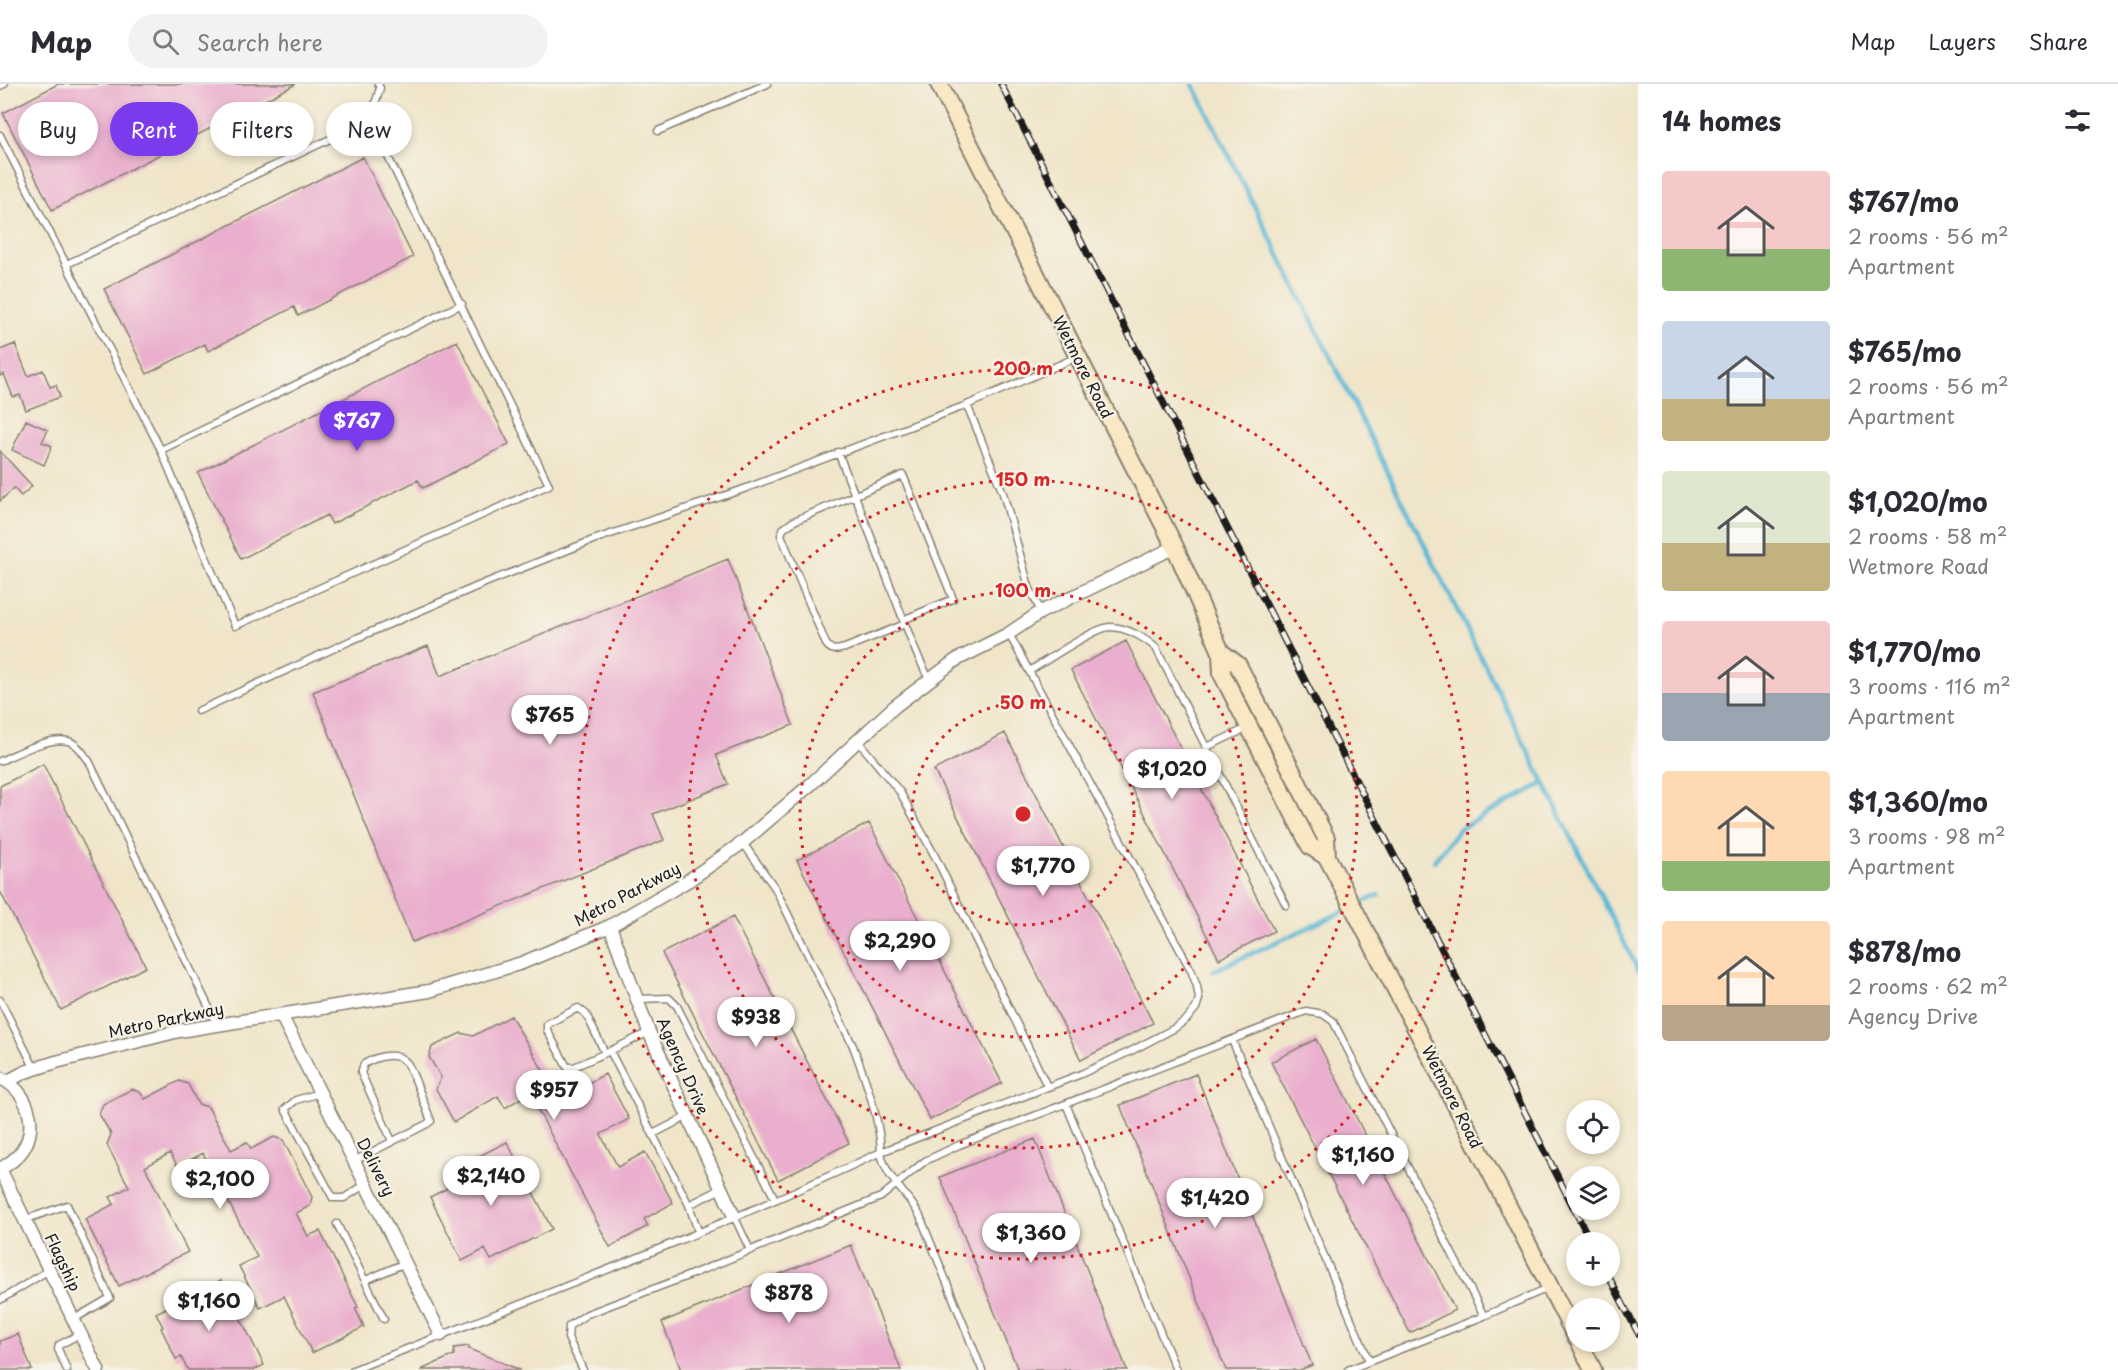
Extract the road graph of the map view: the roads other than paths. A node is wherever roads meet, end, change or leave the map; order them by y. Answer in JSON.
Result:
{"nodes":[{"id":1,"x":378,"y":84,"type":"edge"},
{"id":2,"x":767,"y":84,"type":"edge"},
{"id":3,"x":939,"y":84,"type":"edge"},
{"id":4,"x":376,"y":102,"type":"edge"},
{"id":5,"x":658,"y":131,"type":"dead end"},
{"id":6,"x":0,"y":135,"type":"edge"},
{"id":7,"x":326,"y":141,"type":"edge"},
{"id":8,"x":388,"y":156,"type":"edge"},
{"id":9,"x":67,"y":264,"type":"junction"},
{"id":10,"x":462,"y":304,"type":"junction"},
{"id":11,"x":1078,"y":357,"type":"junction"},
{"id":12,"x":967,"y":405,"type":"junction"},
{"id":13,"x":160,"y":450,"type":"junction"},
{"id":14,"x":838,"y":452,"type":"junction"},
{"id":15,"x":855,"y":495,"type":"junction"},
{"id":16,"x":1175,"y":547,"type":"junction"},
{"id":17,"x":1041,"y":612,"type":"junction"},
{"id":18,"x":904,"y":622,"type":"junction"},
{"id":19,"x":1008,"y":634,"type":"junction"},
{"id":20,"x":1221,"y":652,"type":"junction"},
{"id":21,"x":1029,"y":671,"type":"junction"},
{"id":22,"x":929,"y":679,"type":"junction"},
{"id":23,"x":198,"y":711,"type":"dead end"},
{"id":24,"x":1250,"y":727,"type":"junction"},
{"id":25,"x":858,"y":741,"type":"junction"},
{"id":26,"x":1207,"y":747,"type":"junction"},
{"id":27,"x":0,"y":761,"type":"edge"},
{"id":28,"x":742,"y":843,"type":"junction"},
{"id":29,"x":1328,"y":857,"type":"junction"},
{"id":30,"x":1286,"y":905,"type":"dead end"},
{"id":31,"x":610,"y":926,"type":"junction"},
{"id":32,"x":637,"y":999,"type":"junction"},
{"id":33,"x":0,"y":1000,"type":"edge"},
{"id":34,"x":281,"y":1015,"type":"junction"},
{"id":35,"x":217,"y":1025,"type":"junction"},
{"id":36,"x":649,"y":1032,"type":"junction"},
{"id":37,"x":1232,"y":1040,"type":"junction"},
{"id":38,"x":608,"y":1052,"type":"junction"},
{"id":39,"x":35,"y":1069,"type":"junction"},
{"id":40,"x":4,"y":1079,"type":"edge"},
{"id":41,"x":1047,"y":1086,"type":"junction"},
{"id":42,"x":320,"y":1092,"type":"junction"},
{"id":43,"x":1066,"y":1104,"type":"junction"},
{"id":44,"x":688,"y":1116,"type":"junction"},
{"id":45,"x":653,"y":1134,"type":"junction"},
{"id":46,"x":392,"y":1142,"type":"junction"},
{"id":47,"x":881,"y":1152,"type":"junction"},
{"id":48,"x":354,"y":1161,"type":"junction"},
{"id":49,"x":0,"y":1169,"type":"edge"},
{"id":50,"x":366,"y":1184,"type":"junction"},
{"id":51,"x":897,"y":1185,"type":"junction"},
{"id":52,"x":722,"y":1189,"type":"junction"},
{"id":53,"x":776,"y":1199,"type":"junction"},
{"id":54,"x":689,"y":1205,"type":"junction"},
{"id":55,"x":734,"y":1216,"type":"junction"},
{"id":56,"x":24,"y":1220,"type":"junction"},
{"id":57,"x":337,"y":1224,"type":"dead end"},
{"id":58,"x":698,"y":1231,"type":"junction"},
{"id":59,"x":750,"y":1250,"type":"junction"},
{"id":60,"x":405,"y":1263,"type":"junction"},
{"id":61,"x":49,"y":1270,"type":"junction"},
{"id":62,"x":366,"y":1280,"type":"junction"},
{"id":63,"x":1551,"y":1287,"type":"junction"},
{"id":64,"x":0,"y":1299,"type":"edge"},
{"id":65,"x":1484,"y":1316,"type":"junction"},
{"id":66,"x":1566,"y":1317,"type":"edge"},
{"id":67,"x":73,"y":1319,"type":"junction"},
{"id":68,"x":384,"y":1319,"type":"dead end"},
{"id":69,"x":80,"y":1334,"type":"junction"},
{"id":70,"x":441,"y":1335,"type":"junction"},
{"id":71,"x":1584,"y":1352,"type":"edge"},
{"id":72,"x":1369,"y":1361,"type":"junction"},
{"id":73,"x":67,"y":1370,"type":"edge"},
{"id":74,"x":98,"y":1370,"type":"edge"},
{"id":75,"x":353,"y":1370,"type":"edge"},
{"id":76,"x":583,"y":1370,"type":"edge"},
{"id":77,"x":982,"y":1370,"type":"edge"},
{"id":78,"x":1176,"y":1370,"type":"edge"},
{"id":79,"x":1348,"y":1370,"type":"edge"},
{"id":80,"x":1593,"y":1370,"type":"edge"}],
"edges":[{"from":1,"to":4,"type":"lane"},
{"from":2,"to":5,"type":"lane"},
{"from":3,"to":11,"type":"main road","name":"Wetmore Road"},
{"from":6,"to":9,"type":"lane"},
{"from":7,"to":9,"type":"lane"},
{"from":8,"to":10,"type":"lane"},
{"from":9,"to":13,"type":"lane"},
{"from":10,"to":13,"type":"lane"},
{"from":10,"to":13,"type":"lane"},
{"from":11,"to":12,"type":"lane"},
{"from":11,"to":16,"type":"main road","name":"Wetmore Road"},
{"from":12,"to":14,"type":"lane"},
{"from":12,"to":17,"type":"lane"},
{"from":14,"to":15,"type":"lane"},
{"from":14,"to":23,"type":"lane"},
{"from":15,"to":18,"type":"lane"},
{"from":15,"to":18,"type":"lane"},
{"from":15,"to":18,"type":"lane"},
{"from":16,"to":17,"type":"street","name":"Metro Parkway"},
{"from":16,"to":20,"type":"main road","name":"Wetmore Road"},
{"from":17,"to":19,"type":"street","name":"Metro Parkway"},
{"from":18,"to":22,"type":"lane"},
{"from":19,"to":21,"type":"lane"},
{"from":19,"to":22,"type":"street","name":"Metro Parkway"},
{"from":20,"to":24,"type":"main road","name":"Wetmore Road"},
{"from":20,"to":29,"type":"main road","name":"Wetmore Road"},
{"from":21,"to":26,"type":"lane"},
{"from":21,"to":41,"type":"lane"},
{"from":22,"to":25,"type":"street","name":"Metro Parkway"},
{"from":24,"to":26,"type":"lane"},
{"from":24,"to":29,"type":"main road","name":"Wetmore Road"},
{"from":25,"to":28,"type":"street","name":"Metro Parkway"},
{"from":25,"to":41,"type":"lane"},
{"from":26,"to":30,"type":"lane"},
{"from":27,"to":35,"type":"lane"},
{"from":28,"to":31,"type":"street","name":"Metro Parkway"},
{"from":28,"to":47,"type":"lane"},
{"from":29,"to":63,"type":"main road","name":"Wetmore Road"},
{"from":31,"to":32,"type":"street","name":"Agency Drive"},
{"from":31,"to":34,"type":"street","name":"Metro Parkway"},
{"from":32,"to":36,"type":"street","name":"Agency Drive"},
{"from":32,"to":53,"type":"lane"},
{"from":33,"to":39,"type":"lane"},
{"from":34,"to":35,"type":"street","name":"Metro Parkway"},
{"from":34,"to":42,"type":"street","name":"Delivery"},
{"from":35,"to":39,"type":"street","name":"Metro Parkway"},
{"from":36,"to":38,"type":"lane"},
{"from":36,"to":44,"type":"street","name":"Agency Drive"},
{"from":37,"to":43,"type":"lane"},
{"from":37,"to":65,"type":"lane"},
{"from":37,"to":72,"type":"lane"},
{"from":38,"to":38,"type":"lane"},
{"from":38,"to":45,"type":"lane"},
{"from":39,"to":40,"type":"street","name":"Metro Parkway"},
{"from":40,"to":49,"type":"street","name":"Flagship"},
{"from":41,"to":47,"type":"lane"},
{"from":42,"to":48,"type":"street","name":"Delivery"},
{"from":42,"to":50,"type":"lane"},
{"from":43,"to":51,"type":"lane"},
{"from":43,"to":78,"type":"lane"},
{"from":44,"to":45,"type":"lane"},
{"from":44,"to":52,"type":"street","name":"Agency Drive"},
{"from":45,"to":54,"type":"lane"},
{"from":46,"to":46,"type":"lane"},
{"from":46,"to":48,"type":"lane"},
{"from":47,"to":51,"type":"lane"},
{"from":47,"to":53,"type":"lane"},
{"from":48,"to":50,"type":"street","name":"Delivery"},
{"from":49,"to":56,"type":"street","name":"Flagship"},
{"from":50,"to":60,"type":"street","name":"Delivery"},
{"from":51,"to":59,"type":"lane"},
{"from":51,"to":77,"type":"lane"},
{"from":52,"to":54,"type":"lane"},
{"from":52,"to":55,"type":"street","name":"Agency Drive"},
{"from":53,"to":55,"type":"lane"},
{"from":54,"to":58,"type":"lane"},
{"from":55,"to":58,"type":"lane"},
{"from":55,"to":59,"type":"lane"},
{"from":56,"to":61,"type":"street","name":"Flagship"},
{"from":56,"to":67,"type":"lane"},
{"from":57,"to":62,"type":"lane"},
{"from":58,"to":70,"type":"lane"},
{"from":59,"to":76,"type":"lane"},
{"from":60,"to":62,"type":"lane"},
{"from":60,"to":70,"type":"street","name":"Delivery"},
{"from":61,"to":64,"type":"lane"},
{"from":61,"to":67,"type":"street","name":"Flagship"},
{"from":62,"to":68,"type":"lane"},
{"from":63,"to":65,"type":"lane"},
{"from":63,"to":66,"type":"main road","name":"Wetmore Road"},
{"from":65,"to":72,"type":"lane"},
{"from":67,"to":69,"type":"street","name":"Flagship"},
{"from":69,"to":73,"type":"lane"},
{"from":69,"to":74,"type":"street","name":"Flagship"},
{"from":70,"to":75,"type":"lane"},
{"from":71,"to":80,"type":"main road"},
{"from":72,"to":79,"type":"lane"}]}
